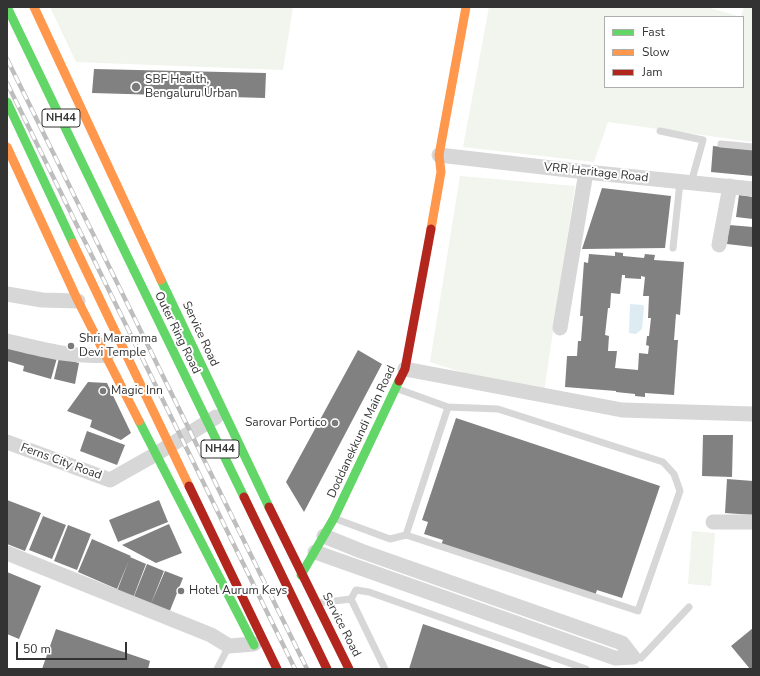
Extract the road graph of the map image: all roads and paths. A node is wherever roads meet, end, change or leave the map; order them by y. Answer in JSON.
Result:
{"nodes":[{"id":1,"x":7,"y":7,"type":"edge"},
{"id":2,"x":34,"y":7,"type":"edge"},
{"id":3,"x":466,"y":7,"type":"edge"},
{"id":4,"x":7,"y":102,"type":"edge"},
{"id":5,"x":660,"y":132,"type":"dead end"},
{"id":6,"x":721,"y":144,"type":"dead end"},
{"id":7,"x":7,"y":147,"type":"edge"},
{"id":8,"x":753,"y":147,"type":"edge"},
{"id":9,"x":447,"y":154,"type":"junction"},
{"id":10,"x":586,"y":172,"type":"junction"},
{"id":11,"x":685,"y":182,"type":"junction"},
{"id":12,"x":730,"y":186,"type":"junction"},
{"id":13,"x":753,"y":189,"type":"edge"},
{"id":14,"x":719,"y":245,"type":"dead end"},
{"id":15,"x":673,"y":248,"type":"dead end"},
{"id":16,"x":7,"y":294,"type":"edge"},
{"id":17,"x":78,"y":300,"type":"junction"},
{"id":18,"x":560,"y":328,"type":"dead end"},
{"id":19,"x":7,"y":341,"type":"edge"},
{"id":20,"x":107,"y":355,"type":"junction"},
{"id":21,"x":406,"y":370,"type":"junction"},
{"id":22,"x":396,"y":388,"type":"junction"},
{"id":23,"x":448,"y":407,"type":"junction"},
{"id":24,"x":223,"y":412,"type":"junction"},
{"id":25,"x":753,"y":414,"type":"edge"},
{"id":26,"x":7,"y":442,"type":"edge"},
{"id":27,"x":156,"y":454,"type":"junction"},
{"id":28,"x":334,"y":518,"type":"junction"},
{"id":29,"x":714,"y":522,"type":"dead end"},
{"id":30,"x":753,"y":522,"type":"edge"},
{"id":31,"x":406,"y":535,"type":"junction"},
{"id":32,"x":324,"y":536,"type":"junction"},
{"id":33,"x":315,"y":552,"type":"junction"},
{"id":34,"x":7,"y":553,"type":"edge"},
{"id":35,"x":301,"y":575,"type":"junction"},
{"id":36,"x":351,"y":599,"type":"junction"},
{"id":37,"x":316,"y":603,"type":"junction"},
{"id":38,"x":689,"y":607,"type":"dead end"},
{"id":39,"x":230,"y":646,"type":"junction"},
{"id":40,"x":256,"y":648,"type":"joint"},
{"id":41,"x":641,"y":658,"type":"dead end"},
{"id":42,"x":217,"y":669,"type":"edge"},
{"id":43,"x":277,"y":669,"type":"edge"},
{"id":44,"x":327,"y":669,"type":"edge"},
{"id":45,"x":349,"y":669,"type":"edge"},
{"id":46,"x":384,"y":669,"type":"edge"},
{"id":47,"x":586,"y":669,"type":"edge"}],
"edges":[{"from":1,"to":44,"type":"main road","name":"Outer Ring Road","number":"NH44","bridge":true},
{"from":2,"to":24,"type":"main road","name":"Service Road"},
{"from":3,"to":9,"type":"main road","name":"Doddanekkundi Main Road"},
{"from":4,"to":43,"type":"main road","bridge":true},
{"from":5,"to":11,"type":"lane"},
{"from":6,"to":8,"type":"lane"},
{"from":7,"to":17,"type":"main road"},
{"from":9,"to":10,"type":"street","name":"VRR Heritage Road"},
{"from":9,"to":21,"type":"main road","name":"Doddanekkundi Main Road"},
{"from":10,"to":11,"type":"street","name":"VRR Heritage Road"},
{"from":10,"to":18,"type":"street"},
{"from":11,"to":12,"type":"street","name":"VRR Heritage Road"},
{"from":11,"to":15,"type":"lane"},
{"from":12,"to":13,"type":"street","name":"VRR Heritage Road"},
{"from":12,"to":14,"type":"street"},
{"from":16,"to":17,"type":"street"},
{"from":17,"to":20,"type":"main road"},
{"from":19,"to":20,"type":"street"},
{"from":20,"to":27,"type":"main road"},
{"from":21,"to":22,"type":"main road","name":"Doddanekkundi Main Road"},
{"from":21,"to":25,"type":"street"},
{"from":22,"to":23,"type":"lane"},
{"from":22,"to":28,"type":"main road","name":"Doddanekkundi Main Road"},
{"from":23,"to":31,"type":"lane"},
{"from":23,"to":31,"type":"lane"},
{"from":24,"to":27,"type":"street","name":"Ferns City Road"},
{"from":24,"to":35,"type":"main road","name":"Service Road"},
{"from":26,"to":27,"type":"street","name":"Ferns City Road"},
{"from":27,"to":40,"type":"main road"},
{"from":28,"to":31,"type":"lane"},
{"from":28,"to":32,"type":"main road","name":"Doddanekkundi Main Road"},
{"from":29,"to":30,"type":"street"},
{"from":32,"to":33,"type":"main road","name":"Doddanekkundi Main Road"},
{"from":32,"to":33,"type":"street"},
{"from":33,"to":35,"type":"main road","name":"Doddanekkundi Main Road"},
{"from":34,"to":39,"type":"street"},
{"from":35,"to":37,"type":"main road","name":"Service Road"},
{"from":36,"to":37,"type":"lane"},
{"from":36,"to":46,"type":"lane"},
{"from":36,"to":47,"type":"lane"},
{"from":37,"to":45,"type":"main road","name":"Service Road"},
{"from":38,"to":41,"type":"lane"},
{"from":39,"to":40,"type":"street"},
{"from":39,"to":42,"type":"lane"}]}
